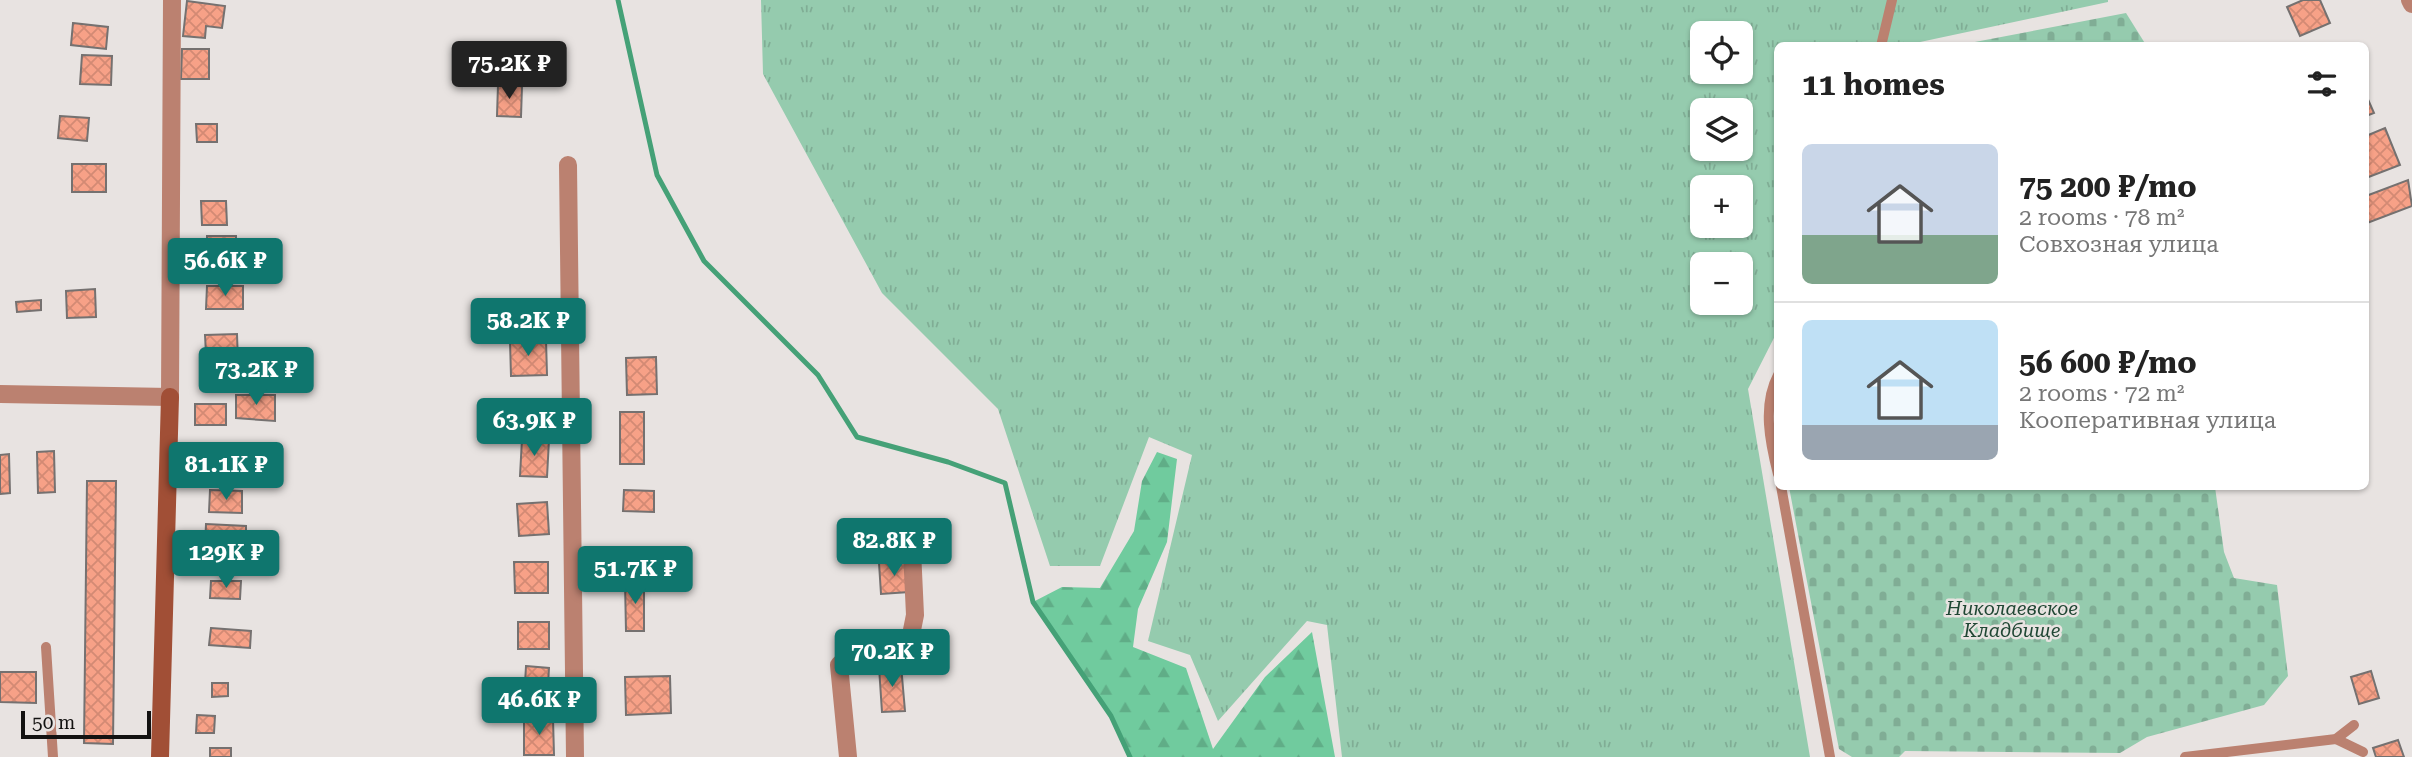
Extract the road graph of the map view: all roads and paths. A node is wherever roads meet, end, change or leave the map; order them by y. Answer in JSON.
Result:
{"nodes":[{"id":1,"x":172,"y":0,"type":"edge"},
{"id":2,"x":1892,"y":0,"type":"edge"},
{"id":3,"x":1882,"y":42,"type":"edge"},
{"id":4,"x":568,"y":165,"type":"dead end"},
{"id":5,"x":1774,"y":382,"type":"edge"},
{"id":6,"x":0,"y":394,"type":"edge"},
{"id":7,"x":170,"y":397,"type":"junction"},
{"id":8,"x":1774,"y":458,"type":"edge"},
{"id":9,"x":1782,"y":490,"type":"edge"},
{"id":10,"x":912,"y":550,"type":"dead end"},
{"id":11,"x":46,"y":647,"type":"dead end"},
{"id":12,"x":2354,"y":725,"type":"dead end"},
{"id":13,"x":2336,"y":739,"type":"junction"},
{"id":14,"x":2363,"y":752,"type":"dead end"},
{"id":15,"x":53,"y":757,"type":"edge"},
{"id":16,"x":159,"y":757,"type":"edge"},
{"id":17,"x":575,"y":757,"type":"edge"},
{"id":18,"x":848,"y":757,"type":"edge"},
{"id":19,"x":1830,"y":757,"type":"edge"},
{"id":20,"x":2185,"y":757,"type":"edge"}],
"edges":[{"from":1,"to":7,"type":"street"},
{"from":2,"to":3,"type":"lane"},
{"from":4,"to":17,"type":"street"},
{"from":5,"to":8,"type":"lane"},
{"from":6,"to":7,"type":"street"},
{"from":7,"to":16,"type":"street"},
{"from":9,"to":19,"type":"lane"},
{"from":10,"to":18,"type":"street"},
{"from":11,"to":15,"type":"lane"},
{"from":12,"to":13,"type":"lane"},
{"from":13,"to":14,"type":"lane"},
{"from":13,"to":20,"type":"lane"}]}
